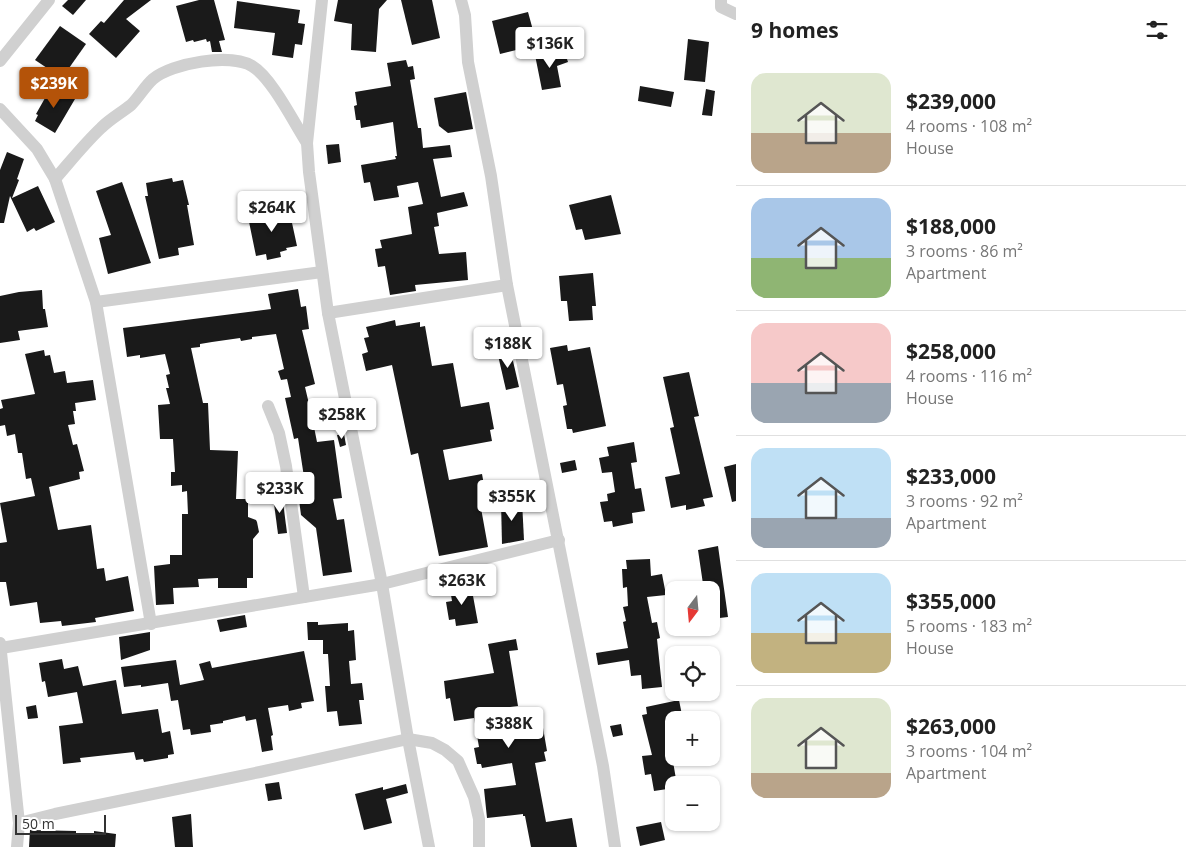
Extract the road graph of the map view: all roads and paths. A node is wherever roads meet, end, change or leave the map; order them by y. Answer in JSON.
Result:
{"nodes":[{"id":1,"x":49,"y":0,"type":"edge"},
{"id":2,"x":322,"y":0,"type":"edge"},
{"id":3,"x":461,"y":0,"type":"edge"},
{"id":4,"x":721,"y":0,"type":"edge"},
{"id":5,"x":736,"y":14,"type":"edge"},
{"id":6,"x":0,"y":61,"type":"edge"},
{"id":7,"x":0,"y":109,"type":"edge"},
{"id":8,"x":307,"y":143,"type":"junction"},
{"id":9,"x":55,"y":179,"type":"junction"},
{"id":10,"x":322,"y":272,"type":"junction"},
{"id":11,"x":507,"y":285,"type":"junction"},
{"id":12,"x":96,"y":302,"type":"junction"},
{"id":13,"x":328,"y":313,"type":"junction"},
{"id":14,"x":268,"y":406,"type":"dead end"},
{"id":15,"x":559,"y":540,"type":"junction"},
{"id":16,"x":382,"y":584,"type":"junction"},
{"id":17,"x":304,"y":597,"type":"junction"},
{"id":18,"x":151,"y":624,"type":"junction"},
{"id":19,"x":1,"y":646,"type":"edge"},
{"id":20,"x":408,"y":739,"type":"junction"},
{"id":21,"x":19,"y":823,"type":"junction"},
{"id":22,"x":17,"y":847,"type":"edge"},
{"id":23,"x":429,"y":847,"type":"edge"},
{"id":24,"x":479,"y":847,"type":"edge"},
{"id":25,"x":615,"y":847,"type":"edge"}],
"edges":[{"from":1,"to":6,"type":"street"},
{"from":2,"to":8,"type":"street"},
{"from":3,"to":11,"type":"street"},
{"from":4,"to":5,"type":"street"},
{"from":7,"to":9,"type":"street"},
{"from":8,"to":9,"type":"street"},
{"from":8,"to":10,"type":"street"},
{"from":9,"to":12,"type":"street"},
{"from":10,"to":12,"type":"street"},
{"from":10,"to":13,"type":"street"},
{"from":11,"to":13,"type":"street"},
{"from":11,"to":15,"type":"street"},
{"from":12,"to":18,"type":"street"},
{"from":13,"to":16,"type":"street"},
{"from":14,"to":17,"type":"street"},
{"from":15,"to":16,"type":"street"},
{"from":15,"to":25,"type":"street"},
{"from":16,"to":17,"type":"street"},
{"from":16,"to":20,"type":"street"},
{"from":17,"to":18,"type":"street"},
{"from":18,"to":19,"type":"street"},
{"from":19,"to":21,"type":"street"},
{"from":20,"to":21,"type":"street"},
{"from":20,"to":23,"type":"street"},
{"from":20,"to":24,"type":"street"},
{"from":21,"to":22,"type":"street"}]}
